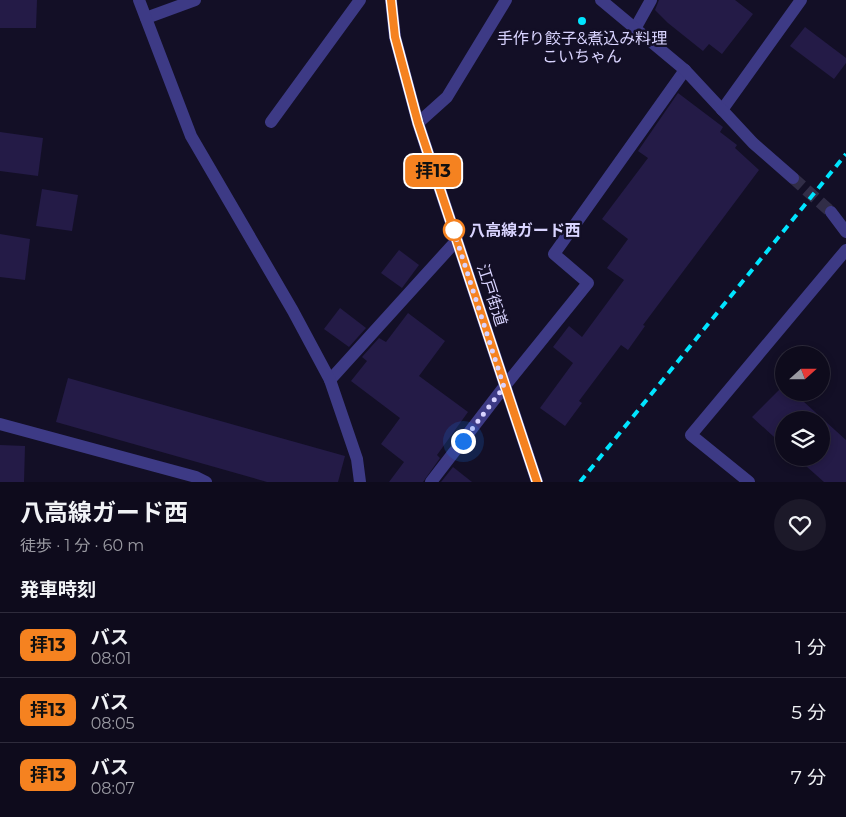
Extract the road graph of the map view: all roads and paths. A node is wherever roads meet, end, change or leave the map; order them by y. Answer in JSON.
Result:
{"nodes":[{"id":1,"x":139,"y":0,"type":"edge"},
{"id":2,"x":195,"y":0,"type":"edge"},
{"id":3,"x":360,"y":0,"type":"edge"},
{"id":4,"x":390,"y":0,"type":"edge"},
{"id":5,"x":506,"y":0,"type":"edge"},
{"id":6,"x":601,"y":0,"type":"edge"},
{"id":7,"x":651,"y":0,"type":"edge"},
{"id":8,"x":802,"y":0,"type":"edge"},
{"id":9,"x":146,"y":18,"type":"junction"},
{"id":10,"x":636,"y":27,"type":"junction"},
{"id":11,"x":685,"y":70,"type":"junction"},
{"id":12,"x":722,"y":110,"type":"junction"},
{"id":13,"x":271,"y":122,"type":"dead end"},
{"id":14,"x":418,"y":123,"type":"junction"},
{"id":15,"x":793,"y":178,"type":"tunnel mouth"},
{"id":16,"x":831,"y":212,"type":"tunnel mouth"},
{"id":17,"x":846,"y":232,"type":"edge"},
{"id":18,"x":457,"y":240,"type":"junction"},
{"id":19,"x":846,"y":250,"type":"edge"},
{"id":20,"x":330,"y":380,"type":"junction"},
{"id":21,"x":504,"y":387,"type":"junction"},
{"id":22,"x":0,"y":424,"type":"edge"},
{"id":23,"x":206,"y":482,"type":"edge"},
{"id":24,"x":360,"y":482,"type":"edge"},
{"id":25,"x":431,"y":482,"type":"edge"},
{"id":26,"x":537,"y":482,"type":"edge"},
{"id":27,"x":749,"y":482,"type":"edge"}],
"edges":[{"from":1,"to":9,"type":"street"},
{"from":2,"to":9,"type":"street"},
{"from":3,"to":13,"type":"street"},
{"from":4,"to":14,"type":"street","name":"江戸街道"},
{"from":5,"to":14,"type":"street"},
{"from":6,"to":10,"type":"street"},
{"from":7,"to":10,"type":"street"},
{"from":8,"to":12,"type":"street"},
{"from":9,"to":20,"type":"street"},
{"from":10,"to":11,"type":"street"},
{"from":11,"to":12,"type":"street"},
{"from":11,"to":21,"type":"street"},
{"from":12,"to":15,"type":"street"},
{"from":14,"to":18,"type":"street","name":"江戸街道"},
{"from":16,"to":17,"type":"street"},
{"from":18,"to":20,"type":"street"},
{"from":18,"to":21,"type":"street","name":"江戸街道"},
{"from":19,"to":27,"type":"street"},
{"from":20,"to":24,"type":"street"},
{"from":21,"to":25,"type":"street"},
{"from":21,"to":26,"type":"street","name":"江戸街道"},
{"from":22,"to":23,"type":"street"}]}
